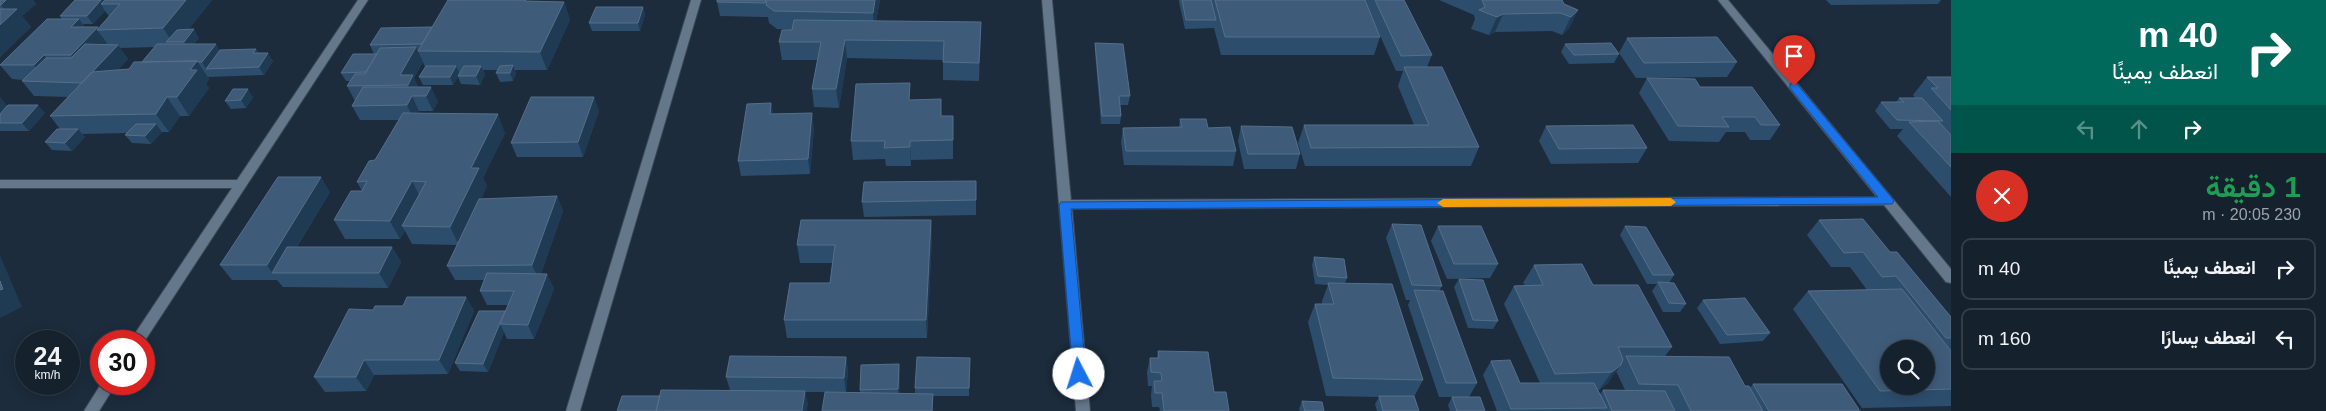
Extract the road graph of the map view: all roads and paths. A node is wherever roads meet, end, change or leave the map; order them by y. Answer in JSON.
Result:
{"nodes":[{"id":1,"x":363,"y":0,"type":"edge"},
{"id":2,"x":696,"y":0,"type":"edge"},
{"id":3,"x":1047,"y":0,"type":"edge"},
{"id":4,"x":1723,"y":0,"type":"edge"},
{"id":5,"x":0,"y":184,"type":"edge"},
{"id":6,"x":241,"y":184,"type":"junction"},
{"id":7,"x":1888,"y":201,"type":"junction"},
{"id":8,"x":1065,"y":205,"type":"junction"},
{"id":9,"x":1951,"y":278,"type":"edge"},
{"id":10,"x":144,"y":330,"type":"edge"},
{"id":11,"x":102,"y":395,"type":"edge"},
{"id":12,"x":91,"y":411,"type":"edge"},
{"id":13,"x":573,"y":411,"type":"edge"},
{"id":14,"x":1083,"y":411,"type":"edge"}],
"edges":[{"from":1,"to":6,"type":"street"},
{"from":2,"to":13,"type":"street"},
{"from":3,"to":8,"type":"street"},
{"from":4,"to":7,"type":"street"},
{"from":5,"to":6,"type":"street"},
{"from":6,"to":10,"type":"street"},
{"from":7,"to":8,"type":"street"},
{"from":7,"to":9,"type":"street"},
{"from":8,"to":14,"type":"street"},
{"from":11,"to":12,"type":"street"}]}
